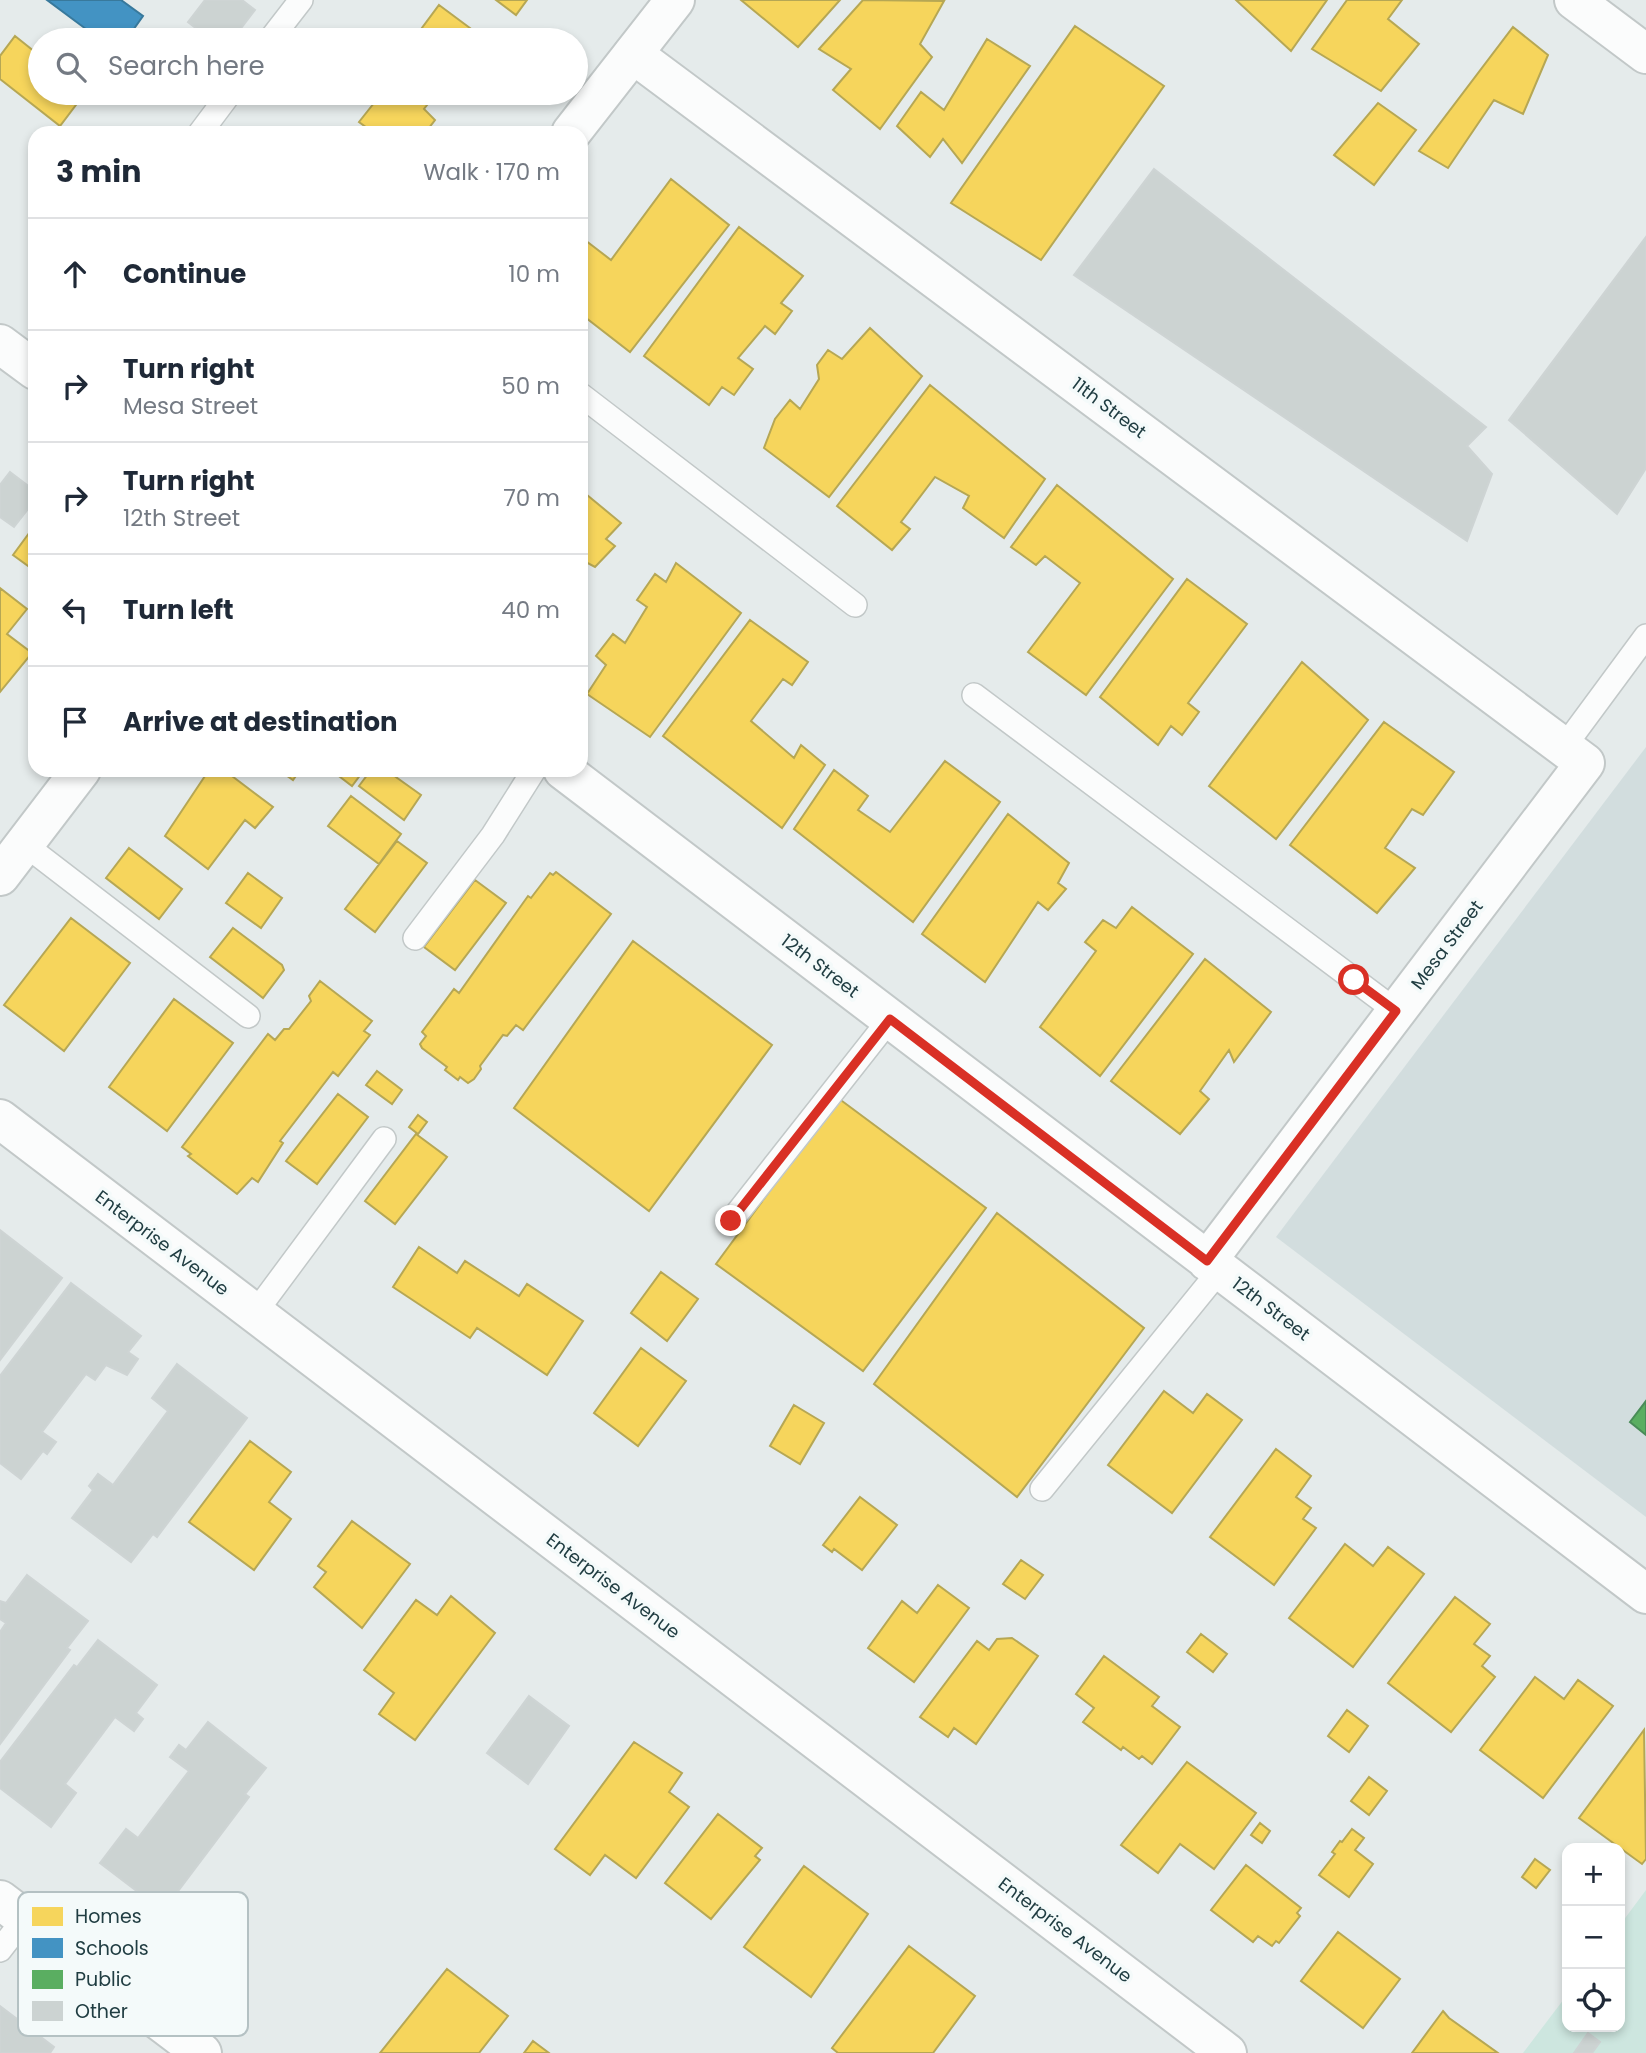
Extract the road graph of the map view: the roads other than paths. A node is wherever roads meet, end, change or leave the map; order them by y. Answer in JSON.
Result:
{"nodes":[{"id":1,"x":301,"y":0,"type":"edge"},
{"id":2,"x":675,"y":0,"type":"edge"},
{"id":3,"x":1574,"y":0,"type":"edge"},
{"id":4,"x":279,"y":28,"type":"edge"},
{"id":5,"x":633,"y":54,"type":"junction"},
{"id":6,"x":1646,"y":54,"type":"edge"},
{"id":7,"x":221,"y":105,"type":"edge"},
{"id":8,"x":205,"y":126,"type":"edge"},
{"id":9,"x":576,"y":126,"type":"edge"},
{"id":10,"x":588,"y":400,"type":"edge"},
{"id":11,"x":855,"y":605,"type":"dead end"},
{"id":12,"x":1646,"y":636,"type":"edge"},
{"id":13,"x":974,"y":695,"type":"dead end"},
{"id":14,"x":1574,"y":755,"type":"junction"},
{"id":15,"x":76,"y":777,"type":"edge"},
{"id":16,"x":530,"y":777,"type":"edge"},
{"id":17,"x":572,"y":777,"type":"edge"},
{"id":18,"x":24,"y":844,"type":"junction"},
{"id":19,"x":0,"y":876,"type":"edge"},
{"id":20,"x":415,"y":938,"type":"dead end"},
{"id":21,"x":1396,"y":1011,"type":"junction"},
{"id":22,"x":247,"y":1016,"type":"dead end"},
{"id":23,"x":890,"y":1019,"type":"junction"},
{"id":24,"x":0,"y":1119,"type":"edge"},
{"id":25,"x":384,"y":1139,"type":"dead end"},
{"id":26,"x":731,"y":1221,"type":"dead end"},
{"id":27,"x":1213,"y":1265,"type":"junction"},
{"id":28,"x":255,"y":1313,"type":"junction"},
{"id":29,"x":1042,"y":1489,"type":"dead end"},
{"id":30,"x":1646,"y":1594,"type":"edge"},
{"id":31,"x":13,"y":1909,"type":"edge"},
{"id":32,"x":0,"y":1950,"type":"edge"},
{"id":33,"x":180,"y":2036,"type":"edge"},
{"id":34,"x":202,"y":2053,"type":"edge"},
{"id":35,"x":1227,"y":2053,"type":"edge"}],
"edges":[{"from":1,"to":4,"type":"lane"},
{"from":2,"to":5,"type":"street"},
{"from":3,"to":6,"type":"street"},
{"from":5,"to":9,"type":"street"},
{"from":5,"to":14,"type":"street","name":"11th Street"},
{"from":7,"to":8,"type":"lane"},
{"from":10,"to":11,"type":"lane"},
{"from":12,"to":14,"type":"lane"},
{"from":13,"to":21,"type":"lane"},
{"from":14,"to":21,"type":"street","name":"Mesa Street"},
{"from":15,"to":18,"type":"street"},
{"from":16,"to":20,"type":"lane"},
{"from":17,"to":23,"type":"street","name":"12th Street"},
{"from":18,"to":19,"type":"street"},
{"from":18,"to":22,"type":"lane"},
{"from":21,"to":27,"type":"street","name":"Mesa Street"},
{"from":23,"to":26,"type":"lane"},
{"from":23,"to":27,"type":"street","name":"12th Street"},
{"from":24,"to":28,"type":"street","name":"Enterprise Avenue"},
{"from":25,"to":28,"type":"lane"},
{"from":27,"to":29,"type":"lane"},
{"from":27,"to":30,"type":"street","name":"12th Street"},
{"from":28,"to":35,"type":"street","name":"Enterprise Avenue"},
{"from":31,"to":32,"type":"lane"},
{"from":33,"to":34,"type":"street"}]}
